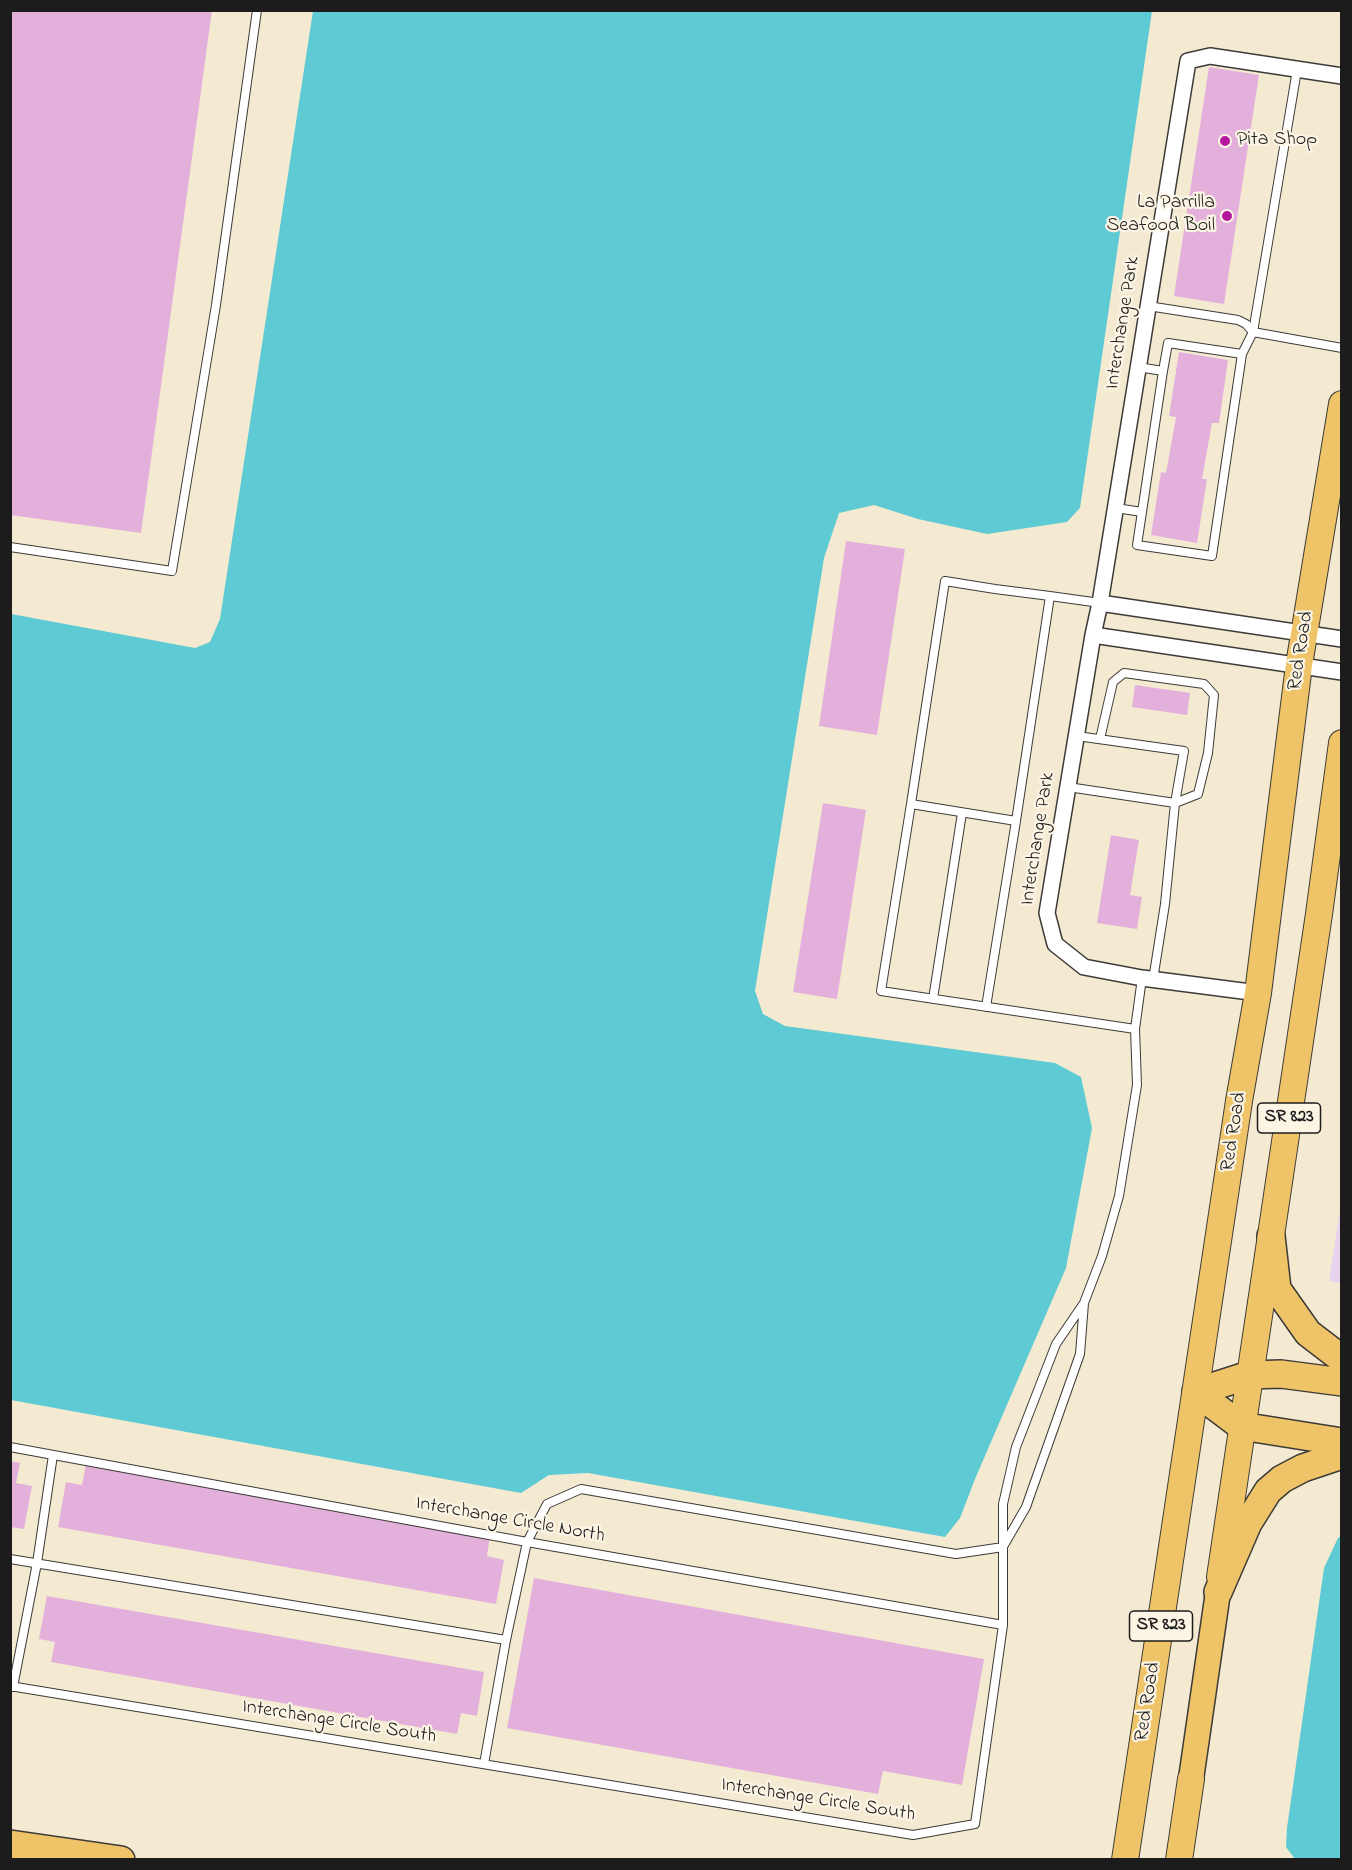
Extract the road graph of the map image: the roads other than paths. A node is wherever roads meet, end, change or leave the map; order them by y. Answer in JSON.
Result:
{"nodes":[{"id":1,"x":257,"y":10,"type":"edge"},
{"id":2,"x":1297,"y":70,"type":"junction"},
{"id":3,"x":1341,"y":76,"type":"edge"},
{"id":4,"x":1148,"y":306,"type":"junction"},
{"id":5,"x":1253,"y":332,"type":"junction"},
{"id":6,"x":1341,"y":348,"type":"edge"},
{"id":7,"x":1242,"y":354,"type":"junction"},
{"id":8,"x":1138,"y":367,"type":"junction"},
{"id":9,"x":1163,"y":371,"type":"junction"},
{"id":10,"x":1341,"y":404,"type":"edge"},
{"id":11,"x":1116,"y":508,"type":"junction"},
{"id":12,"x":1142,"y":512,"type":"junction"},
{"id":13,"x":10,"y":547,"type":"edge"},
{"id":14,"x":1050,"y":596,"type":"junction"},
{"id":15,"x":1100,"y":603,"type":"junction"},
{"id":16,"x":1304,"y":633,"type":"junction"},
{"id":17,"x":1093,"y":635,"type":"junction"},
{"id":18,"x":1341,"y":639,"type":"edge"},
{"id":19,"x":1299,"y":665,"type":"junction"},
{"id":20,"x":1341,"y":672,"type":"edge"},
{"id":21,"x":1077,"y":736,"type":"junction"},
{"id":22,"x":1100,"y":739,"type":"junction"},
{"id":23,"x":1341,"y":743,"type":"edge"},
{"id":24,"x":1068,"y":787,"type":"junction"},
{"id":25,"x":1175,"y":803,"type":"junction"},
{"id":26,"x":911,"y":804,"type":"junction"},
{"id":27,"x":962,"y":813,"type":"junction"},
{"id":28,"x":1016,"y":821,"type":"junction"},
{"id":29,"x":1147,"y":979,"type":"junction"},
{"id":30,"x":1258,"y":993,"type":"junction"},
{"id":31,"x":933,"y":999,"type":"junction"},
{"id":32,"x":986,"y":1007,"type":"junction"},
{"id":33,"x":1135,"y":1029,"type":"junction"},
{"id":34,"x":1271,"y":1236,"type":"junction"},
{"id":35,"x":1084,"y":1303,"type":"junction"},
{"id":36,"x":1341,"y":1359,"type":"edge"},
{"id":37,"x":1249,"y":1375,"type":"junction"},
{"id":38,"x":1341,"y":1382,"type":"edge"},
{"id":39,"x":1196,"y":1392,"type":"junction"},
{"id":40,"x":1241,"y":1426,"type":"junction"},
{"id":41,"x":1341,"y":1442,"type":"edge"},
{"id":42,"x":10,"y":1447,"type":"edge"},
{"id":43,"x":54,"y":1455,"type":"junction"},
{"id":44,"x":1341,"y":1455,"type":"edge"},
{"id":45,"x":527,"y":1542,"type":"junction"},
{"id":46,"x":1003,"y":1547,"type":"junction"},
{"id":47,"x":10,"y":1559,"type":"edge"},
{"id":48,"x":37,"y":1563,"type":"junction"},
{"id":49,"x":1218,"y":1592,"type":"junction"},
{"id":50,"x":1004,"y":1625,"type":"junction"},
{"id":51,"x":506,"y":1640,"type":"junction"},
{"id":52,"x":12,"y":1687,"type":"edge"},
{"id":53,"x":484,"y":1764,"type":"junction"},
{"id":54,"x":1191,"y":1779,"type":"joint"},
{"id":55,"x":10,"y":1844,"type":"edge"},
{"id":56,"x":121,"y":1860,"type":"edge"},
{"id":57,"x":1125,"y":1860,"type":"edge"},
{"id":58,"x":1179,"y":1860,"type":"edge"}],
"edges":[{"from":1,"to":13,"type":"lane"},
{"from":2,"to":3,"type":"street","name":"Interchange Park"},
{"from":2,"to":4,"type":"street","name":"Interchange Park"},
{"from":2,"to":5,"type":"lane"},
{"from":4,"to":5,"type":"lane"},
{"from":4,"to":8,"type":"street","name":"Interchange Park"},
{"from":5,"to":6,"type":"lane"},
{"from":5,"to":7,"type":"lane"},
{"from":7,"to":9,"type":"lane"},
{"from":7,"to":12,"type":"lane"},
{"from":8,"to":9,"type":"lane"},
{"from":8,"to":11,"type":"street","name":"Interchange Park"},
{"from":9,"to":12,"type":"lane"},
{"from":10,"to":16,"type":"highway","name":"Red Road","number":"SR 823"},
{"from":11,"to":12,"type":"lane"},
{"from":11,"to":15,"type":"street","name":"Interchange Park"},
{"from":14,"to":15,"type":"lane"},
{"from":14,"to":26,"type":"lane"},
{"from":14,"to":28,"type":"lane"},
{"from":15,"to":16,"type":"street"},
{"from":15,"to":17,"type":"street","name":"Interchange Park"},
{"from":16,"to":18,"type":"street"},
{"from":16,"to":19,"type":"highway","name":"Red Road","number":"SR 823"},
{"from":17,"to":19,"type":"street"},
{"from":17,"to":21,"type":"street","name":"Interchange Park"},
{"from":19,"to":20,"type":"street"},
{"from":19,"to":30,"type":"highway","name":"Red Road","number":"SR 823"},
{"from":21,"to":22,"type":"lane"},
{"from":21,"to":24,"type":"street","name":"Interchange Park"},
{"from":22,"to":25,"type":"lane"},
{"from":22,"to":25,"type":"lane"},
{"from":23,"to":34,"type":"highway","number":"SR 823"},
{"from":24,"to":25,"type":"lane"},
{"from":24,"to":29,"type":"street","name":"Interchange Park"},
{"from":25,"to":29,"type":"lane"},
{"from":26,"to":27,"type":"lane"},
{"from":26,"to":31,"type":"lane"},
{"from":27,"to":28,"type":"lane"},
{"from":27,"to":31,"type":"lane"},
{"from":28,"to":32,"type":"lane"},
{"from":29,"to":30,"type":"street","name":"Interchange Park"},
{"from":29,"to":33,"type":"lane"},
{"from":30,"to":39,"type":"highway","name":"Red Road","number":"SR 823"},
{"from":31,"to":32,"type":"lane"},
{"from":32,"to":33,"type":"lane"},
{"from":33,"to":35,"type":"lane"},
{"from":34,"to":36,"type":"highway"},
{"from":34,"to":37,"type":"highway","number":"SR 823"},
{"from":35,"to":46,"type":"lane"},
{"from":35,"to":46,"type":"lane","name":"Interchange Circle South"},
{"from":37,"to":38,"type":"highway"},
{"from":37,"to":39,"type":"highway"},
{"from":37,"to":40,"type":"highway","number":"SR 823"},
{"from":39,"to":40,"type":"highway"},
{"from":39,"to":57,"type":"highway","name":"Red Road","number":"SR 823"},
{"from":40,"to":41,"type":"highway"},
{"from":40,"to":49,"type":"highway","number":"SR 823"},
{"from":42,"to":43,"type":"lane","name":"Interchange Circle North"},
{"from":43,"to":45,"type":"lane","name":"Interchange Circle North"},
{"from":43,"to":48,"type":"lane"},
{"from":44,"to":49,"type":"highway"},
{"from":45,"to":46,"type":"lane"},
{"from":45,"to":50,"type":"lane","name":"Interchange Circle North"},
{"from":45,"to":51,"type":"lane"},
{"from":46,"to":50,"type":"lane","name":"Interchange Circle South"},
{"from":47,"to":48,"type":"lane"},
{"from":48,"to":51,"type":"lane"},
{"from":48,"to":52,"type":"lane"},
{"from":49,"to":54,"type":"main road","number":"SR 823"},
{"from":50,"to":53,"type":"lane","name":"Interchange Circle South"},
{"from":51,"to":53,"type":"lane"},
{"from":52,"to":53,"type":"lane","name":"Interchange Circle South"},
{"from":54,"to":58,"type":"highway","number":"SR 823"},
{"from":55,"to":56,"type":"highway"}]}
